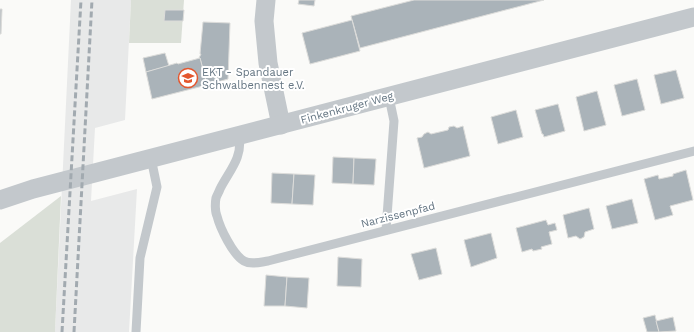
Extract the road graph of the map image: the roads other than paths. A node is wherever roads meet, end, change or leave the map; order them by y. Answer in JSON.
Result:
{"nodes":[{"id":1,"x":266,"y":0,"type":"edge"},
{"id":2,"x":694,"y":17,"type":"edge"},
{"id":3,"x":389,"y":97,"type":"junction"},
{"id":4,"x":281,"y":125,"type":"junction"},
{"id":5,"x":239,"y":136,"type":"junction"},
{"id":6,"x":694,"y":151,"type":"edge"},
{"id":7,"x":151,"y":158,"type":"junction"},
{"id":8,"x":0,"y":200,"type":"edge"},
{"id":9,"x":386,"y":230,"type":"junction"},
{"id":10,"x":136,"y":332,"type":"edge"}],
"edges":[{"from":1,"to":4,"type":"street"},
{"from":2,"to":3,"type":"street","name":"Finkenkruger Weg"},
{"from":3,"to":4,"type":"street","name":"Finkenkruger Weg"},
{"from":3,"to":9,"type":"lane"},
{"from":4,"to":5,"type":"street","name":"Finkenkruger Weg"},
{"from":5,"to":7,"type":"street","name":"Finkenkruger Weg"},
{"from":5,"to":9,"type":"lane","name":"Narzissenpfad"},
{"from":6,"to":9,"type":"lane","name":"Narzissenpfad"},
{"from":7,"to":8,"type":"street","name":"Finkenkruger Weg"},
{"from":7,"to":10,"type":"lane"}]}
